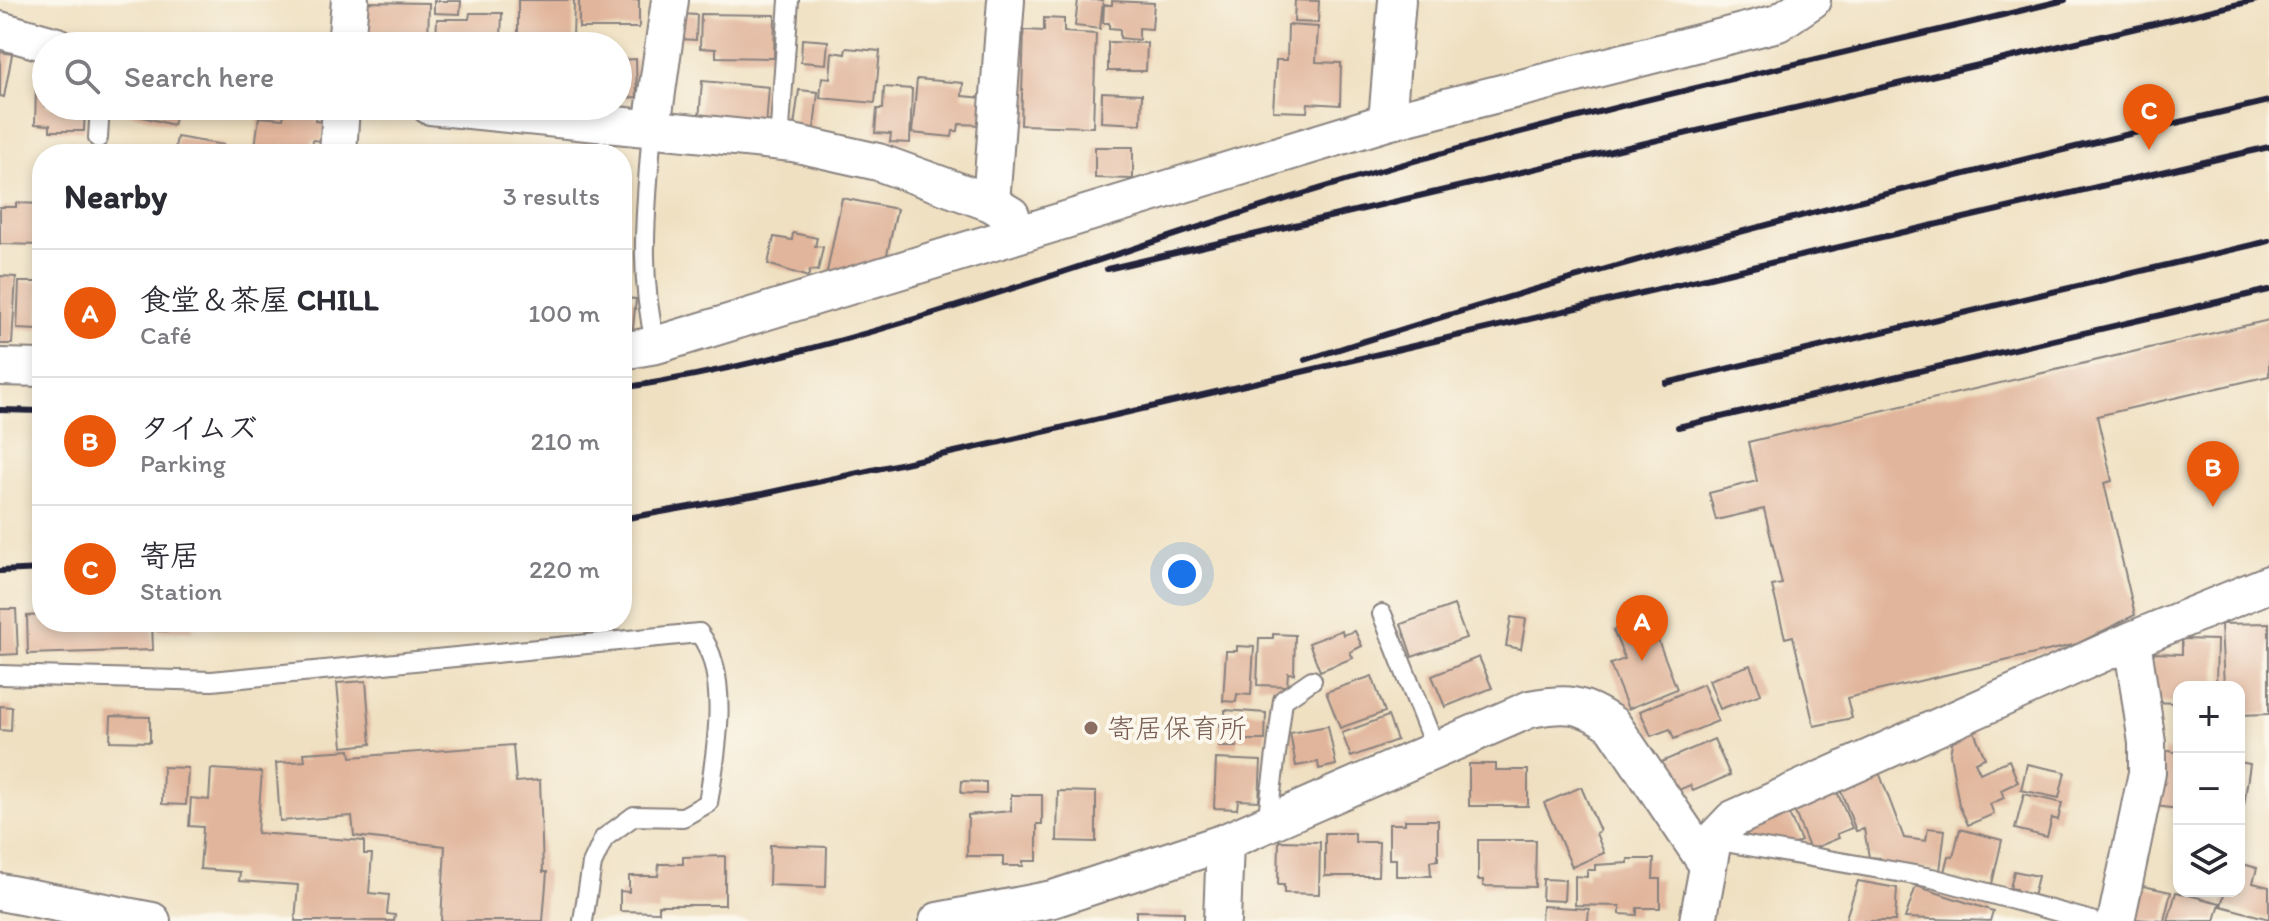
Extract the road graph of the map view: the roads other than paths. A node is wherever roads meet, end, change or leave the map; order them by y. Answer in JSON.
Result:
{"nodes":[{"id":1,"x":350,"y":0,"type":"edge"},
{"id":2,"x":670,"y":0,"type":"edge"},
{"id":3,"x":789,"y":0,"type":"edge"},
{"id":4,"x":1006,"y":0,"type":"edge"},
{"id":5,"x":1397,"y":0,"type":"edge"},
{"id":6,"x":1812,"y":0,"type":"edge"},
{"id":7,"x":0,"y":30,"type":"edge"},
{"id":8,"x":347,"y":32,"type":"edge"},
{"id":9,"x":32,"y":39,"type":"edge"},
{"id":10,"x":99,"y":120,"type":"edge"},
{"id":11,"x":340,"y":120,"type":"edge"},
{"id":12,"x":578,"y":120,"type":"edge"},
{"id":13,"x":1387,"y":122,"type":"junction"},
{"id":14,"x":652,"y":127,"type":"junction"},
{"id":15,"x":98,"y":138,"type":"dead end"},
{"id":16,"x":779,"y":142,"type":"junction"},
{"id":17,"x":339,"y":144,"type":"edge"},
{"id":18,"x":991,"y":203,"type":"junction"},
{"id":19,"x":1036,"y":231,"type":"junction"},
{"id":20,"x":639,"y":348,"type":"edge"},
{"id":21,"x":0,"y":367,"type":"edge"},
{"id":22,"x":32,"y":368,"type":"edge"},
{"id":23,"x":2269,"y":584,"type":"edge"},
{"id":24,"x":1382,"y":614,"type":"dead end"},
{"id":25,"x":2132,"y":640,"type":"junction"},
{"id":26,"x":0,"y":675,"type":"edge"},
{"id":27,"x":1312,"y":680,"type":"dead end"},
{"id":28,"x":1436,"y":750,"type":"junction"},
{"id":29,"x":1267,"y":823,"type":"junction"},
{"id":30,"x":1225,"y":842,"type":"junction"},
{"id":31,"x":1710,"y":852,"type":"junction"},
{"id":32,"x":0,"y":892,"type":"edge"},
{"id":33,"x":1052,"y":910,"type":"edge"},
{"id":34,"x":152,"y":921,"type":"edge"},
{"id":35,"x":583,"y":921,"type":"edge"},
{"id":36,"x":938,"y":921,"type":"edge"},
{"id":37,"x":1222,"y":921,"type":"edge"},
{"id":38,"x":1698,"y":921,"type":"edge"},
{"id":39,"x":2092,"y":921,"type":"edge"},
{"id":40,"x":2116,"y":921,"type":"edge"}],
"edges":[{"from":1,"to":8,"type":"street"},
{"from":2,"to":14,"type":"street"},
{"from":3,"to":16,"type":"lane"},
{"from":4,"to":18,"type":"street"},
{"from":5,"to":13,"type":"street"},
{"from":6,"to":13,"type":"street"},
{"from":7,"to":9,"type":"street"},
{"from":10,"to":15,"type":"lane"},
{"from":11,"to":17,"type":"street"},
{"from":12,"to":14,"type":"street"},
{"from":13,"to":19,"type":"street"},
{"from":14,"to":16,"type":"street"},
{"from":14,"to":20,"type":"lane"},
{"from":16,"to":18,"type":"street"},
{"from":18,"to":19,"type":"street"},
{"from":19,"to":20,"type":"street"},
{"from":21,"to":22,"type":"street"},
{"from":23,"to":25,"type":"street"},
{"from":24,"to":28,"type":"lane"},
{"from":25,"to":31,"type":"street"},
{"from":25,"to":40,"type":"street"},
{"from":26,"to":35,"type":"lane"},
{"from":27,"to":29,"type":"lane"},
{"from":28,"to":29,"type":"street"},
{"from":28,"to":31,"type":"street"},
{"from":29,"to":30,"type":"street"},
{"from":30,"to":33,"type":"street"},
{"from":30,"to":37,"type":"street"},
{"from":31,"to":38,"type":"street"},
{"from":31,"to":39,"type":"lane"},
{"from":32,"to":34,"type":"street"},
{"from":33,"to":36,"type":"street"}]}
